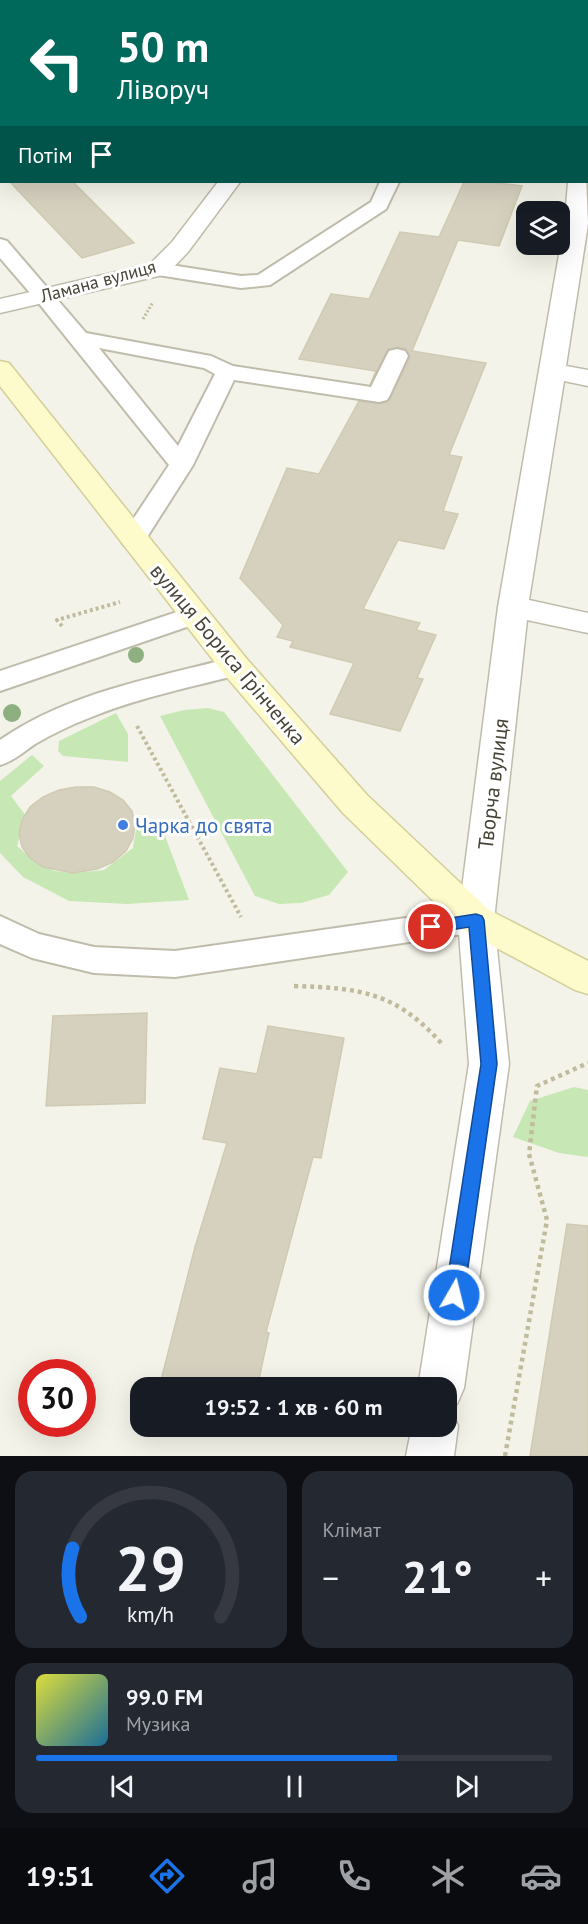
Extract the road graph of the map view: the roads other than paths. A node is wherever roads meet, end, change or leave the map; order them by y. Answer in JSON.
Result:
{"nodes":[{"id":1,"x":228,"y":183,"type":"edge"},
{"id":2,"x":389,"y":183,"type":"edge"},
{"id":3,"x":579,"y":183,"type":"edge"},
{"id":4,"x":583,"y":220,"type":"edge"},
{"id":5,"x":0,"y":245,"type":"edge"},
{"id":6,"x":166,"y":270,"type":"junction"},
{"id":7,"x":45,"y":296,"type":"junction"},
{"id":8,"x":0,"y":306,"type":"edge"},
{"id":9,"x":79,"y":339,"type":"junction"},
{"id":10,"x":397,"y":356,"type":"dead end"},
{"id":11,"x":0,"y":369,"type":"edge"},
{"id":12,"x":551,"y":371,"type":"junction"},
{"id":13,"x":228,"y":372,"type":"junction"},
{"id":14,"x":588,"y":378,"type":"edge"},
{"id":15,"x":181,"y":465,"type":"junction"},
{"id":16,"x":133,"y":539,"type":"junction"},
{"id":17,"x":513,"y":607,"type":"junction"},
{"id":18,"x":195,"y":615,"type":"junction"},
{"id":19,"x":588,"y":623,"type":"edge"},
{"id":20,"x":235,"y":666,"type":"junction"},
{"id":21,"x":0,"y":681,"type":"edge"},
{"id":22,"x":0,"y":755,"type":"edge"},
{"id":23,"x":476,"y":920,"type":"junction"},
{"id":24,"x":0,"y":929,"type":"edge"},
{"id":25,"x":588,"y":980,"type":"edge"},
{"id":26,"x":443,"y":1377,"type":"edge"},
{"id":27,"x":433,"y":1437,"type":"edge"},
{"id":28,"x":430,"y":1456,"type":"edge"}],
"edges":[{"from":1,"to":6,"type":"street","name":"Ламана вулиця"},
{"from":2,"to":6,"type":"lane"},
{"from":3,"to":4,"type":"street","name":"Творча вулиця"},
{"from":4,"to":12,"type":"street","name":"Творча вулиця"},
{"from":5,"to":7,"type":"lane"},
{"from":6,"to":7,"type":"street","name":"Ламана вулиця"},
{"from":7,"to":8,"type":"street","name":"Ламана вулиця"},
{"from":7,"to":9,"type":"lane"},
{"from":9,"to":13,"type":"lane"},
{"from":9,"to":15,"type":"lane"},
{"from":10,"to":13,"type":"lane"},
{"from":11,"to":16,"type":"main road","name":"вулиця Бориса Грінченка"},
{"from":12,"to":14,"type":"street"},
{"from":12,"to":17,"type":"street","name":"Творча вулиця"},
{"from":13,"to":15,"type":"lane"},
{"from":15,"to":16,"type":"lane"},
{"from":16,"to":18,"type":"main road","name":"вулиця Бориса Грінченка"},
{"from":17,"to":19,"type":"street"},
{"from":17,"to":23,"type":"street","name":"Творча вулиця"},
{"from":18,"to":20,"type":"main road","name":"вулиця Бориса Грінченка"},
{"from":18,"to":21,"type":"lane"},
{"from":20,"to":22,"type":"lane"},
{"from":20,"to":23,"type":"main road","name":"вулиця Бориса Грінченка"},
{"from":23,"to":24,"type":"lane"},
{"from":23,"to":25,"type":"main road","name":"вулиця Бориса Грінченка"},
{"from":23,"to":26,"type":"street","name":"Творча вулиця"},
{"from":27,"to":28,"type":"street"}]}
